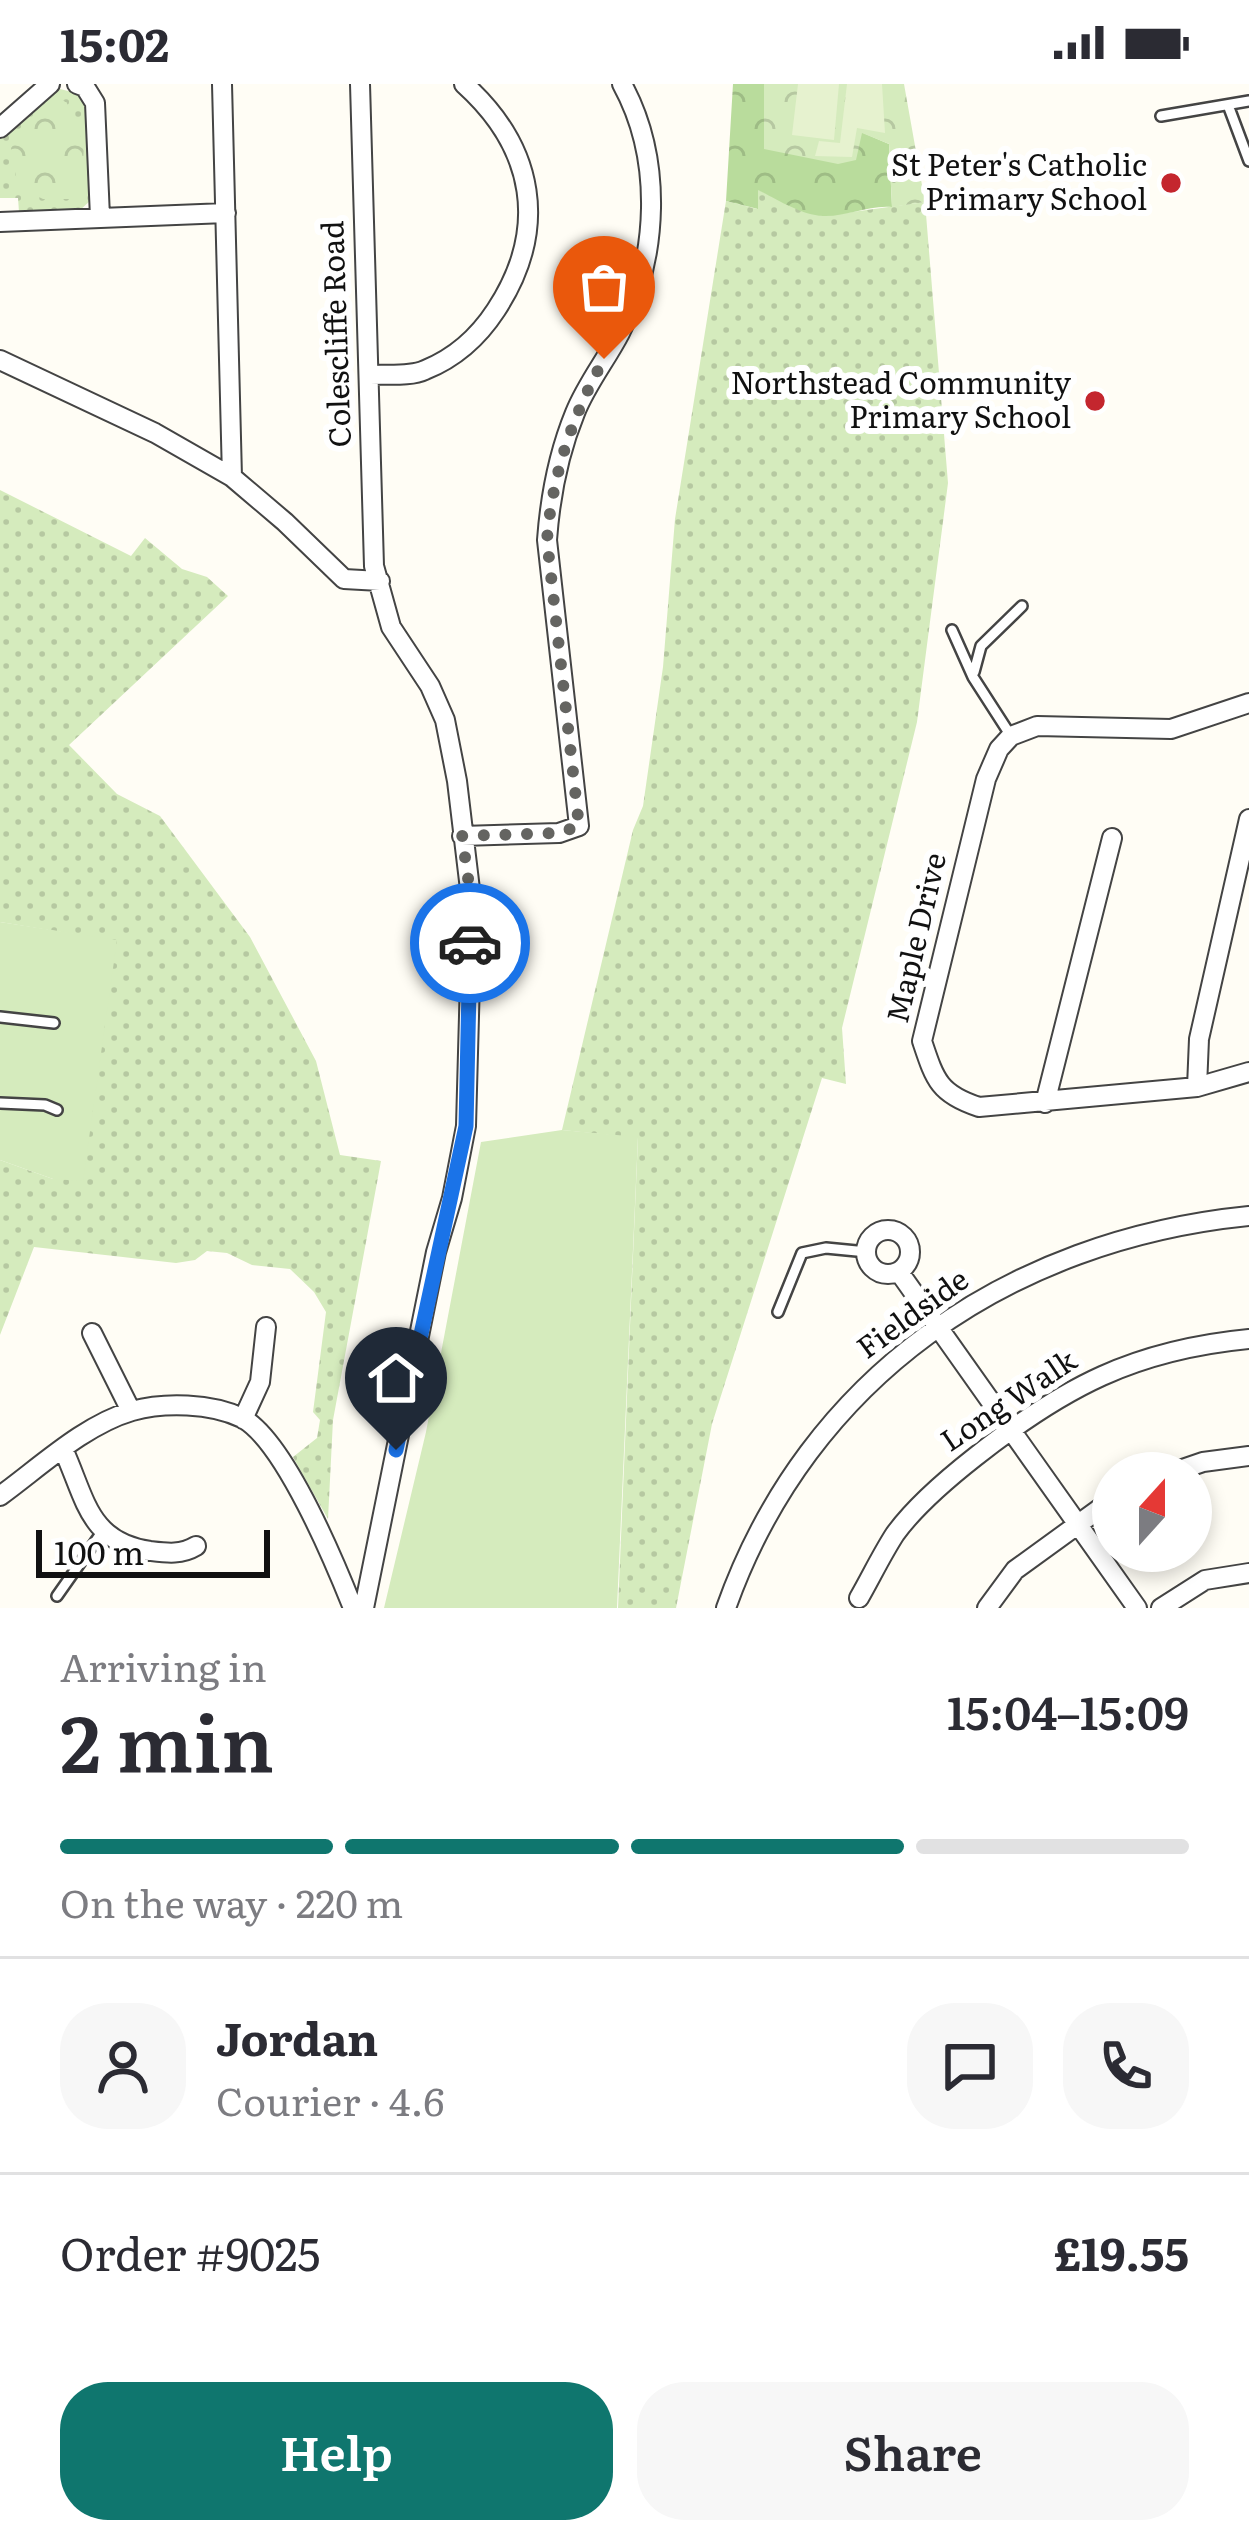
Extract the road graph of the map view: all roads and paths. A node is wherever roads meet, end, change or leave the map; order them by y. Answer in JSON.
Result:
{"nodes":[{"id":1,"x":50,"y":84,"type":"edge"},
{"id":2,"x":77,"y":84,"type":"edge"},
{"id":3,"x":222,"y":84,"type":"edge"},
{"id":4,"x":361,"y":84,"type":"edge"},
{"id":5,"x":464,"y":84,"type":"edge"},
{"id":6,"x":622,"y":84,"type":"edge"},
{"id":7,"x":1249,"y":101,"type":"edge"},
{"id":8,"x":1228,"y":105,"type":"junction"},
{"id":9,"x":1161,"y":116,"type":"dead end"},
{"id":10,"x":0,"y":128,"type":"edge"},
{"id":11,"x":1249,"y":161,"type":"edge"},
{"id":12,"x":226,"y":213,"type":"junction"},
{"id":13,"x":100,"y":217,"type":"junction"},
{"id":14,"x":0,"y":222,"type":"edge"},
{"id":15,"x":0,"y":360,"type":"edge"},
{"id":16,"x":370,"y":375,"type":"junction"},
{"id":17,"x":232,"y":477,"type":"junction"},
{"id":18,"x":380,"y":581,"type":"junction"},
{"id":19,"x":1022,"y":606,"type":"dead end"},
{"id":20,"x":952,"y":630,"type":"dead end"},
{"id":21,"x":973,"y":677,"type":"junction"},
{"id":22,"x":1249,"y":703,"type":"edge"},
{"id":23,"x":1011,"y":736,"type":"junction"},
{"id":24,"x":1249,"y":819,"type":"edge"},
{"id":25,"x":462,"y":836,"type":"junction"},
{"id":26,"x":1112,"y":838,"type":"dead end"},
{"id":27,"x":0,"y":1017,"type":"edge"},
{"id":28,"x":54,"y":1023,"type":"dead end"},
{"id":29,"x":1249,"y":1072,"type":"edge"},
{"id":30,"x":1197,"y":1087,"type":"junction"},
{"id":31,"x":0,"y":1102,"type":"edge"},
{"id":32,"x":1046,"y":1102,"type":"junction"},
{"id":33,"x":57,"y":1110,"type":"dead end"},
{"id":34,"x":1249,"y":1216,"type":"edge"},
{"id":35,"x":867,"y":1252,"type":"junction"},
{"id":36,"x":899,"y":1272,"type":"junction"},
{"id":37,"x":778,"y":1312,"type":"dead end"},
{"id":38,"x":937,"y":1325,"type":"junction"},
{"id":39,"x":266,"y":1327,"type":"dead end"},
{"id":40,"x":92,"y":1333,"type":"dead end"},
{"id":41,"x":1249,"y":1340,"type":"edge"},
{"id":42,"x":131,"y":1411,"type":"junction"},
{"id":43,"x":243,"y":1419,"type":"junction"},
{"id":44,"x":1011,"y":1429,"type":"junction"},
{"id":45,"x":64,"y":1450,"type":"junction"},
{"id":46,"x":1249,"y":1456,"type":"edge"},
{"id":47,"x":1212,"y":1461,"type":"edge"},
{"id":48,"x":0,"y":1496,"type":"edge"},
{"id":49,"x":1092,"y":1513,"type":"edge"},
{"id":50,"x":1076,"y":1524,"type":"junction"},
{"id":51,"x":102,"y":1532,"type":"junction"},
{"id":52,"x":196,"y":1546,"type":"dead end"},
{"id":53,"x":1249,"y":1573,"type":"edge"},
{"id":54,"x":57,"y":1596,"type":"dead end"},
{"id":55,"x":859,"y":1598,"type":"dead end"},
{"id":56,"x":352,"y":1608,"type":"edge"},
{"id":57,"x":364,"y":1608,"type":"edge"},
{"id":58,"x":726,"y":1608,"type":"edge"},
{"id":59,"x":987,"y":1608,"type":"edge"},
{"id":60,"x":1137,"y":1608,"type":"edge"},
{"id":61,"x":1161,"y":1608,"type":"edge"}],
"edges":[{"from":1,"to":10,"type":"street"},
{"from":2,"to":13,"type":"street"},
{"from":3,"to":12,"type":"street"},
{"from":4,"to":16,"type":"street","name":"Colescliffe Road"},
{"from":5,"to":16,"type":"street"},
{"from":6,"to":25,"type":"street"},
{"from":7,"to":8,"type":"lane"},
{"from":8,"to":9,"type":"lane"},
{"from":8,"to":11,"type":"lane"},
{"from":12,"to":13,"type":"street"},
{"from":12,"to":17,"type":"street"},
{"from":13,"to":14,"type":"street"},
{"from":15,"to":17,"type":"street"},
{"from":16,"to":18,"type":"street","name":"Colescliffe Road"},
{"from":17,"to":18,"type":"street"},
{"from":18,"to":25,"type":"street","name":"Colescliffe Road"},
{"from":19,"to":21,"type":"lane"},
{"from":20,"to":21,"type":"lane"},
{"from":21,"to":23,"type":"lane"},
{"from":22,"to":23,"type":"street"},
{"from":23,"to":32,"type":"street","name":"Maple Drive"},
{"from":24,"to":30,"type":"street"},
{"from":25,"to":57,"type":"street","name":"Colescliffe Road"},
{"from":26,"to":32,"type":"street"},
{"from":27,"to":28,"type":"lane"},
{"from":29,"to":30,"type":"street","name":"Maple Drive"},
{"from":30,"to":32,"type":"street","name":"Maple Drive"},
{"from":31,"to":33,"type":"lane"},
{"from":34,"to":38,"type":"street","name":"Fieldside"},
{"from":35,"to":36,"type":"street"},
{"from":35,"to":36,"type":"street"},
{"from":35,"to":37,"type":"lane"},
{"from":36,"to":38,"type":"street"},
{"from":38,"to":44,"type":"street"},
{"from":38,"to":58,"type":"street","name":"Fieldside"},
{"from":39,"to":43,"type":"street"},
{"from":40,"to":42,"type":"street"},
{"from":41,"to":44,"type":"street","name":"Long Walk"},
{"from":42,"to":43,"type":"street"},
{"from":42,"to":45,"type":"street"},
{"from":43,"to":56,"type":"street"},
{"from":44,"to":50,"type":"street"},
{"from":44,"to":55,"type":"street","name":"Long Walk"},
{"from":45,"to":48,"type":"street"},
{"from":45,"to":51,"type":"street"},
{"from":46,"to":47,"type":"street"},
{"from":49,"to":50,"type":"street"},
{"from":50,"to":59,"type":"street"},
{"from":50,"to":60,"type":"street"},
{"from":51,"to":52,"type":"street"},
{"from":51,"to":54,"type":"lane"},
{"from":53,"to":61,"type":"street"}]}
